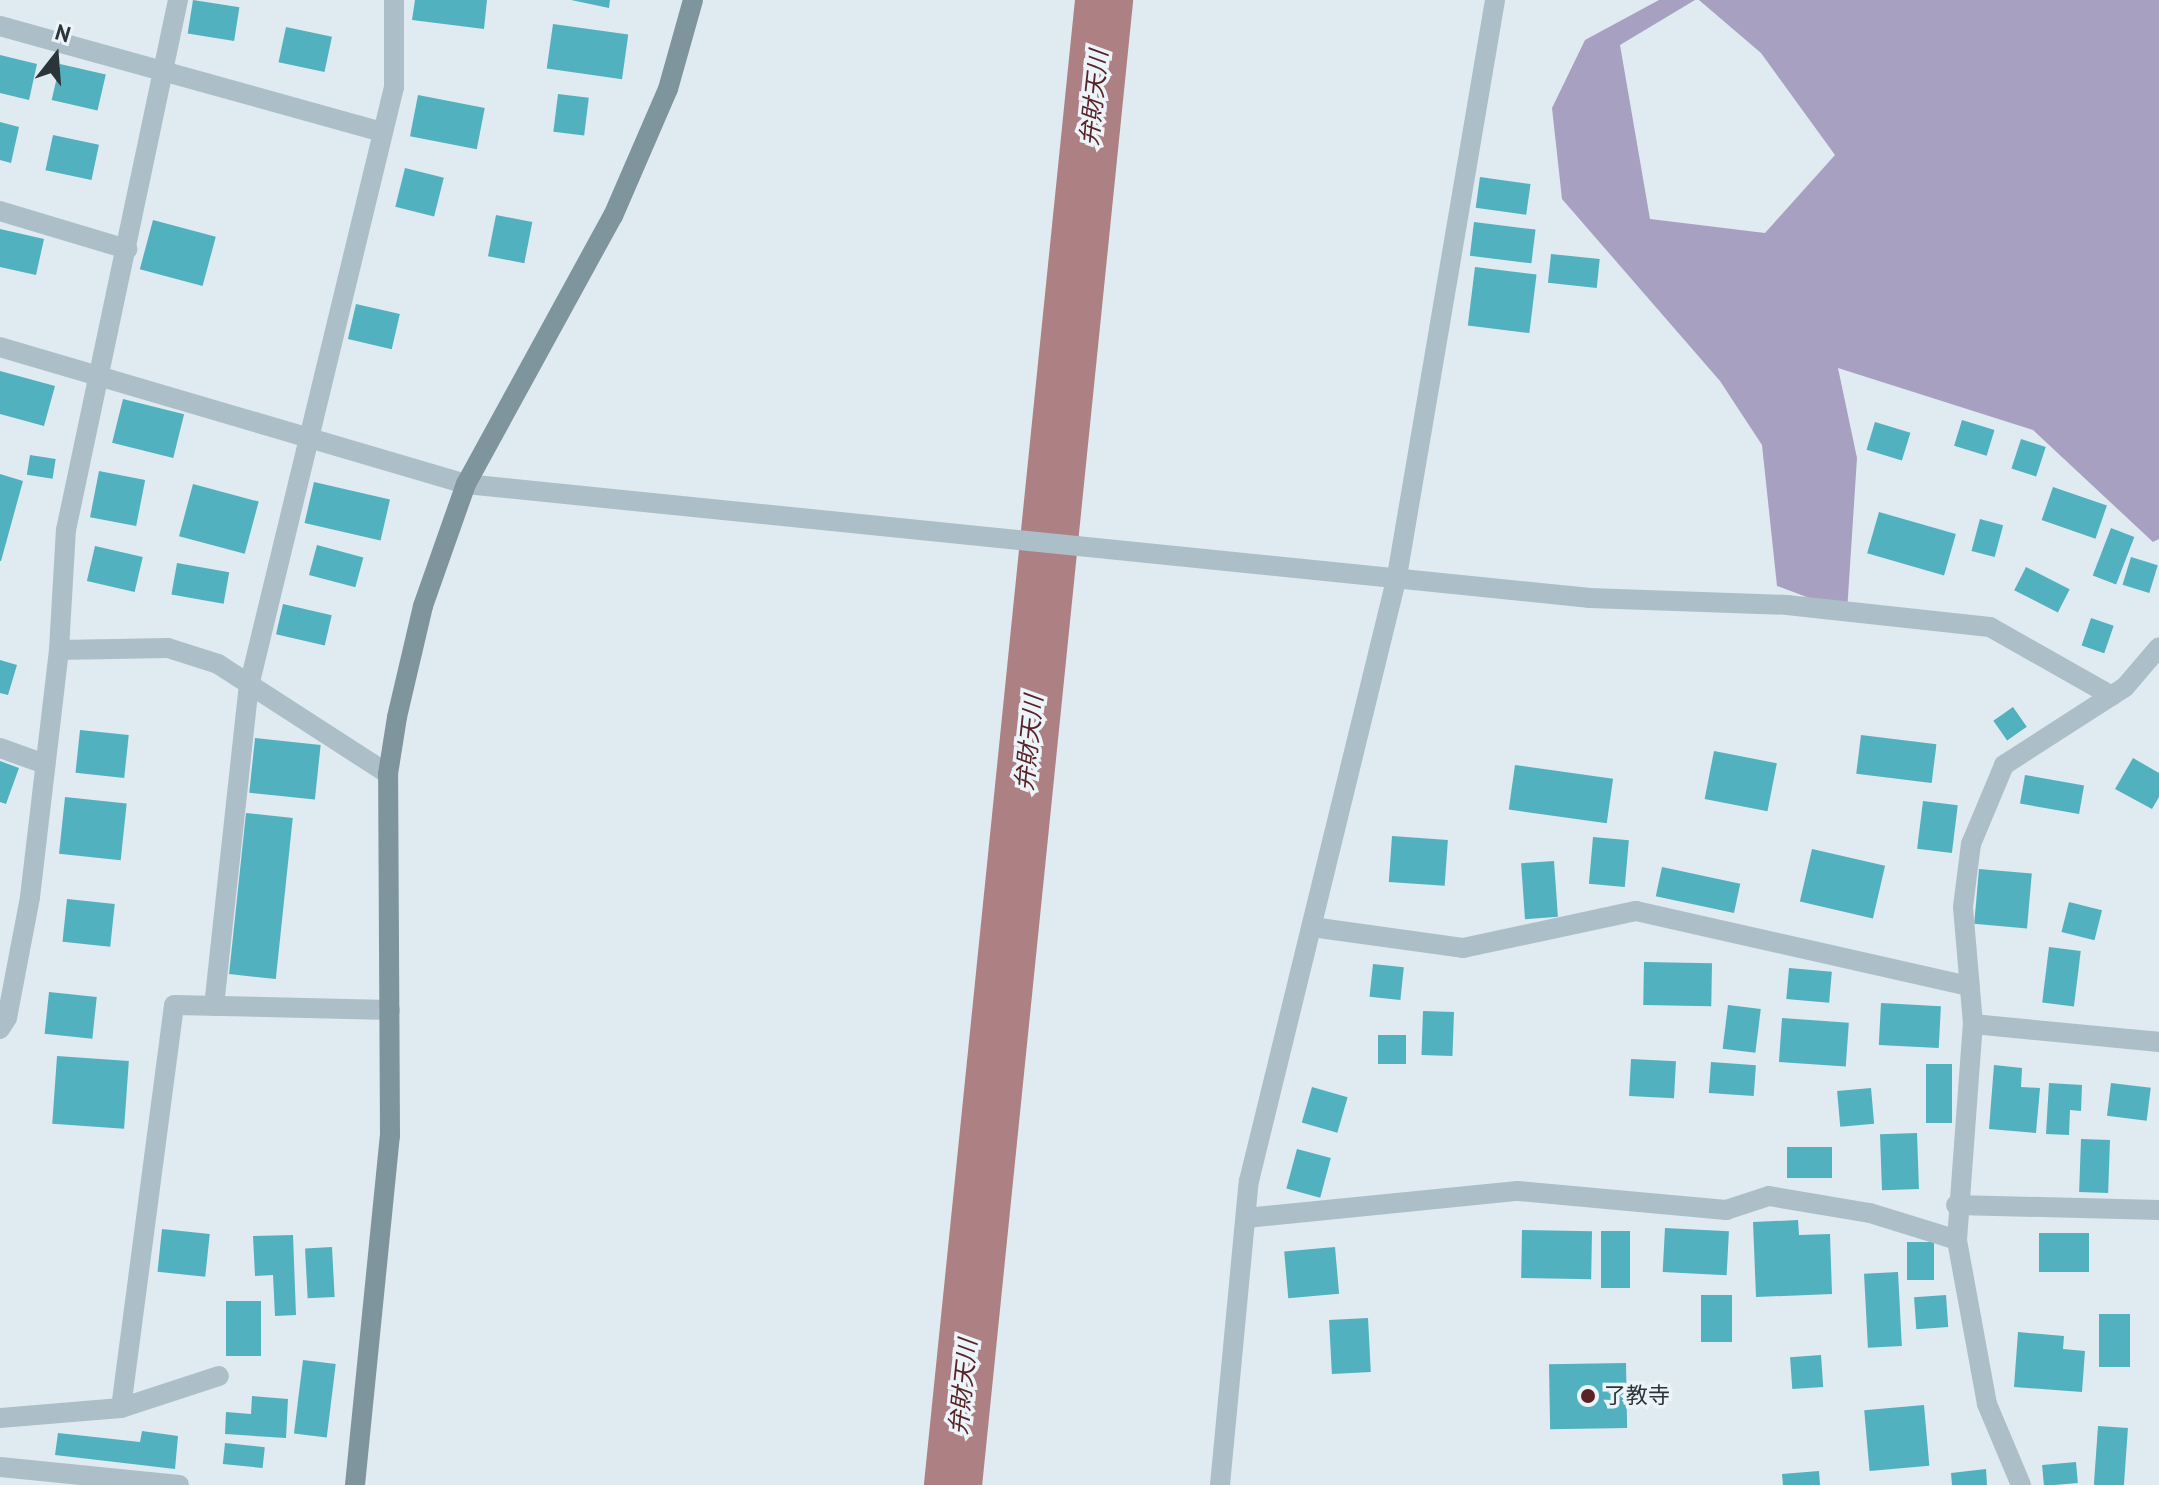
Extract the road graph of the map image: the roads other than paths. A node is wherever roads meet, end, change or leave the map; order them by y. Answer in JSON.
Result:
{"nodes":[{"id":1,"x":178,"y":0,"type":"edge"},
{"id":2,"x":394,"y":0,"type":"edge"},
{"id":3,"x":693,"y":0,"type":"edge"},
{"id":4,"x":1495,"y":0,"type":"edge"},
{"id":5,"x":0,"y":26,"type":"edge"},
{"id":6,"x":163,"y":71,"type":"junction"},
{"id":7,"x":382,"y":132,"type":"junction"},
{"id":8,"x":0,"y":211,"type":"edge"},
{"id":9,"x":127,"y":249,"type":"junction"},
{"id":10,"x":0,"y":347,"type":"edge"},
{"id":11,"x":101,"y":377,"type":"junction"},
{"id":12,"x":307,"y":437,"type":"junction"},
{"id":13,"x":466,"y":484,"type":"junction"},
{"id":14,"x":1397,"y":576,"type":"junction"},
{"id":15,"x":2159,"y":647,"type":"edge"},
{"id":16,"x":59,"y":650,"type":"junction"},
{"id":17,"x":249,"y":686,"type":"junction"},
{"id":18,"x":2112,"y":696,"type":"junction"},
{"id":19,"x":0,"y":748,"type":"edge"},
{"id":20,"x":45,"y":764,"type":"junction"},
{"id":21,"x":388,"y":774,"type":"junction"},
{"id":22,"x":1312,"y":927,"type":"junction"},
{"id":23,"x":9,"y":954,"type":"edge"},
{"id":24,"x":1970,"y":986,"type":"junction"},
{"id":25,"x":214,"y":1006,"type":"junction"},
{"id":26,"x":390,"y":1010,"type":"junction"},
{"id":27,"x":1973,"y":1024,"type":"junction"},
{"id":28,"x":0,"y":1029,"type":"edge"},
{"id":29,"x":2159,"y":1042,"type":"edge"},
{"id":30,"x":1956,"y":1205,"type":"junction"},
{"id":31,"x":2159,"y":1210,"type":"edge"},
{"id":32,"x":1246,"y":1218,"type":"junction"},
{"id":33,"x":1957,"y":1240,"type":"junction"},
{"id":34,"x":219,"y":1376,"type":"dead end"},
{"id":35,"x":121,"y":1408,"type":"junction"},
{"id":36,"x":0,"y":1418,"type":"edge"},
{"id":37,"x":0,"y":1467,"type":"edge"},
{"id":38,"x":179,"y":1485,"type":"edge"},
{"id":39,"x":355,"y":1485,"type":"edge"},
{"id":40,"x":1220,"y":1485,"type":"edge"},
{"id":41,"x":2021,"y":1485,"type":"edge"}],
"edges":[{"from":1,"to":6,"type":"street"},
{"from":2,"to":7,"type":"street"},
{"from":3,"to":13,"type":"street"},
{"from":4,"to":14,"type":"street"},
{"from":5,"to":6,"type":"street"},
{"from":6,"to":7,"type":"street"},
{"from":6,"to":9,"type":"street"},
{"from":7,"to":12,"type":"street"},
{"from":8,"to":9,"type":"street"},
{"from":9,"to":11,"type":"street"},
{"from":10,"to":11,"type":"street"},
{"from":11,"to":12,"type":"street"},
{"from":11,"to":16,"type":"street"},
{"from":12,"to":13,"type":"street"},
{"from":12,"to":17,"type":"street"},
{"from":13,"to":14,"type":"street"},
{"from":13,"to":21,"type":"street"},
{"from":14,"to":18,"type":"street"},
{"from":14,"to":22,"type":"street"},
{"from":15,"to":18,"type":"street"},
{"from":16,"to":17,"type":"street"},
{"from":16,"to":20,"type":"street"},
{"from":17,"to":21,"type":"street"},
{"from":17,"to":25,"type":"street"},
{"from":18,"to":24,"type":"street"},
{"from":19,"to":20,"type":"street"},
{"from":20,"to":23,"type":"street"},
{"from":21,"to":26,"type":"street"},
{"from":22,"to":24,"type":"street"},
{"from":22,"to":32,"type":"street"},
{"from":23,"to":28,"type":"street"},
{"from":24,"to":27,"type":"street"},
{"from":25,"to":26,"type":"street"},
{"from":25,"to":35,"type":"street"},
{"from":26,"to":39,"type":"street"},
{"from":27,"to":29,"type":"street"},
{"from":27,"to":30,"type":"street"},
{"from":30,"to":31,"type":"street"},
{"from":30,"to":33,"type":"street"},
{"from":32,"to":33,"type":"street"},
{"from":32,"to":40,"type":"street"},
{"from":33,"to":41,"type":"street"},
{"from":34,"to":35,"type":"street"},
{"from":35,"to":36,"type":"street"},
{"from":37,"to":38,"type":"street"}]}
